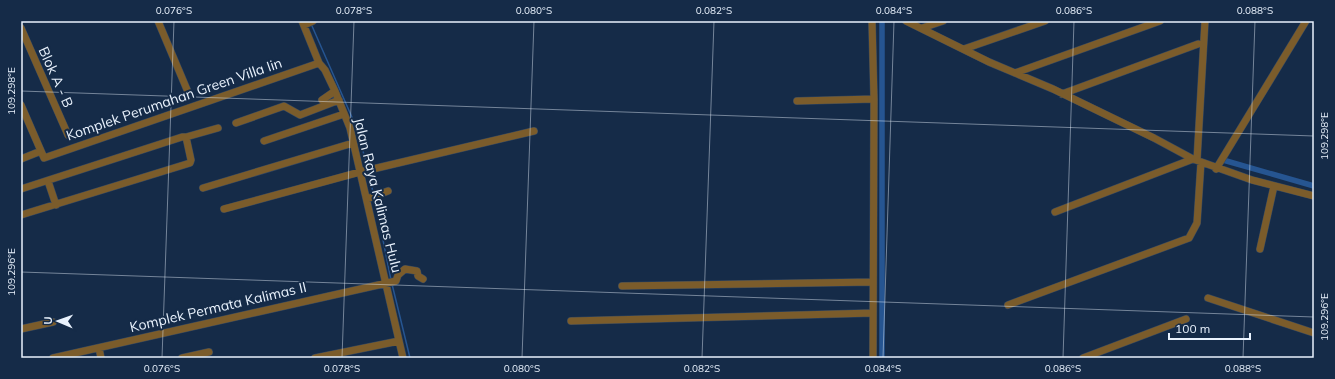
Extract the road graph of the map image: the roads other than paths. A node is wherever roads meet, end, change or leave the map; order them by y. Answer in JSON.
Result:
{"nodes":[{"id":1,"x":158,"y":21,"type":"edge"},
{"id":2,"x":313,"y":21,"type":"edge"},
{"id":3,"x":872,"y":21,"type":"edge"},
{"id":4,"x":906,"y":21,"type":"edge"},
{"id":5,"x":943,"y":21,"type":"edge"},
{"id":6,"x":1045,"y":21,"type":"edge"},
{"id":7,"x":1160,"y":21,"type":"edge"},
{"id":8,"x":1205,"y":21,"type":"edge"},
{"id":9,"x":1306,"y":21,"type":"edge"},
{"id":10,"x":303,"y":23,"type":"edge"},
{"id":11,"x":21,"y":28,"type":"edge"},
{"id":12,"x":922,"y":28,"type":"junction"},
{"id":13,"x":1198,"y":44,"type":"dead end"},
{"id":14,"x":964,"y":50,"type":"junction"},
{"id":15,"x":319,"y":63,"type":"junction"},
{"id":16,"x":1015,"y":73,"type":"junction"},
{"id":17,"x":335,"y":91,"type":"junction"},
{"id":18,"x":188,"y":92,"type":"dead end"},
{"id":19,"x":1062,"y":94,"type":"junction"},
{"id":20,"x":874,"y":99,"type":"junction"},
{"id":21,"x":322,"y":100,"type":"dead end"},
{"id":22,"x":339,"y":100,"type":"junction"},
{"id":23,"x":797,"y":101,"type":"dead end"},
{"id":24,"x":21,"y":105,"type":"edge"},
{"id":25,"x":344,"y":114,"type":"junction"},
{"id":26,"x":236,"y":123,"type":"dead end"},
{"id":27,"x":218,"y":128,"type":"dead end"},
{"id":28,"x":534,"y":131,"type":"dead end"},
{"id":29,"x":68,"y":135,"type":"dead end"},
{"id":30,"x":186,"y":138,"type":"junction"},
{"id":31,"x":264,"y":141,"type":"dead end"},
{"id":32,"x":354,"y":143,"type":"junction"},
{"id":33,"x":41,"y":151,"type":"junction"},
{"id":34,"x":21,"y":159,"type":"edge"},
{"id":35,"x":1197,"y":160,"type":"junction"},
{"id":36,"x":1219,"y":164,"type":"junction"},
{"id":37,"x":360,"y":172,"type":"junction"},
{"id":38,"x":48,"y":181,"type":"junction"},
{"id":39,"x":1274,"y":186,"type":"junction"},
{"id":40,"x":203,"y":188,"type":"dead end"},
{"id":41,"x":21,"y":189,"type":"edge"},
{"id":42,"x":388,"y":191,"type":"dead end"},
{"id":43,"x":1314,"y":196,"type":"edge"},
{"id":44,"x":367,"y":199,"type":"junction"},
{"id":45,"x":56,"y":204,"type":"junction"},
{"id":46,"x":224,"y":209,"type":"dead end"},
{"id":47,"x":1055,"y":212,"type":"dead end"},
{"id":48,"x":21,"y":215,"type":"edge"},
{"id":49,"x":1260,"y":249,"type":"dead end"},
{"id":50,"x":423,"y":279,"type":"dead end"},
{"id":51,"x":390,"y":282,"type":"junction"},
{"id":52,"x":873,"y":282,"type":"junction"},
{"id":53,"x":622,"y":286,"type":"dead end"},
{"id":54,"x":1208,"y":298,"type":"dead end"},
{"id":55,"x":1008,"y":305,"type":"dead end"},
{"id":56,"x":873,"y":314,"type":"junction"},
{"id":57,"x":1186,"y":319,"type":"dead end"},
{"id":58,"x":571,"y":321,"type":"dead end"},
{"id":59,"x":53,"y":322,"type":"dead end"},
{"id":60,"x":21,"y":329,"type":"edge"},
{"id":61,"x":1314,"y":333,"type":"edge"},
{"id":62,"x":399,"y":341,"type":"junction"},
{"id":63,"x":99,"y":348,"type":"junction"},
{"id":64,"x":209,"y":352,"type":"dead end"},
{"id":65,"x":53,"y":358,"type":"edge"},
{"id":66,"x":101,"y":358,"type":"edge"},
{"id":67,"x":182,"y":358,"type":"edge"},
{"id":68,"x":315,"y":358,"type":"edge"},
{"id":69,"x":403,"y":358,"type":"edge"},
{"id":70,"x":873,"y":358,"type":"edge"},
{"id":71,"x":1083,"y":358,"type":"edge"}],
"edges":[{"from":1,"to":18,"type":"street"},
{"from":2,"to":10,"type":"street"},
{"from":3,"to":20,"type":"street"},
{"from":4,"to":12,"type":"street"},
{"from":5,"to":12,"type":"street"},
{"from":6,"to":14,"type":"street"},
{"from":7,"to":16,"type":"street"},
{"from":8,"to":35,"type":"street"},
{"from":9,"to":36,"type":"street"},
{"from":10,"to":15,"type":"street","name":"Jalan Raya Kalimas Hulu"},
{"from":11,"to":29,"type":"street","name":"Blok A - B"},
{"from":12,"to":14,"type":"street"},
{"from":13,"to":19,"type":"street"},
{"from":14,"to":16,"type":"street"},
{"from":15,"to":17,"type":"street","name":"Jalan Raya Kalimas Hulu"},
{"from":15,"to":33,"type":"street","name":"Komplek Perumahan Green Villa Iin"},
{"from":16,"to":19,"type":"street"},
{"from":17,"to":21,"type":"street"},
{"from":17,"to":22,"type":"street","name":"Jalan Raya Kalimas Hulu"},
{"from":19,"to":35,"type":"street"},
{"from":20,"to":23,"type":"street"},
{"from":20,"to":52,"type":"street"},
{"from":22,"to":25,"type":"street","name":"Jalan Raya Kalimas Hulu"},
{"from":22,"to":26,"type":"street"},
{"from":24,"to":33,"type":"street"},
{"from":25,"to":31,"type":"street"},
{"from":25,"to":32,"type":"street","name":"Jalan Raya Kalimas Hulu"},
{"from":27,"to":30,"type":"street"},
{"from":28,"to":37,"type":"street"},
{"from":30,"to":38,"type":"street"},
{"from":30,"to":45,"type":"street"},
{"from":32,"to":37,"type":"street","name":"Jalan Raya Kalimas Hulu"},
{"from":32,"to":40,"type":"street"},
{"from":33,"to":34,"type":"street"},
{"from":35,"to":36,"type":"street"},
{"from":35,"to":47,"type":"street"},
{"from":35,"to":55,"type":"street"},
{"from":36,"to":39,"type":"street"},
{"from":37,"to":44,"type":"street","name":"Jalan Raya Kalimas Hulu"},
{"from":37,"to":46,"type":"street"},
{"from":38,"to":41,"type":"street"},
{"from":38,"to":45,"type":"street"},
{"from":39,"to":43,"type":"street"},
{"from":39,"to":49,"type":"street"},
{"from":42,"to":44,"type":"street"},
{"from":44,"to":51,"type":"street","name":"Jalan Raya Kalimas Hulu"},
{"from":45,"to":48,"type":"street"},
{"from":50,"to":51,"type":"street"},
{"from":51,"to":62,"type":"street","name":"Jalan Raya Kalimas Hulu"},
{"from":51,"to":63,"type":"street","name":"Komplek Permata Kalimas II"},
{"from":52,"to":53,"type":"street"},
{"from":52,"to":56,"type":"street"},
{"from":54,"to":61,"type":"street"},
{"from":56,"to":58,"type":"street"},
{"from":56,"to":70,"type":"street"},
{"from":57,"to":71,"type":"street"},
{"from":59,"to":60,"type":"street"},
{"from":62,"to":68,"type":"street"},
{"from":62,"to":69,"type":"street","name":"Jalan Raya Kalimas Hulu"},
{"from":63,"to":65,"type":"street","name":"Komplek Permata Kalimas II"},
{"from":63,"to":66,"type":"street"},
{"from":64,"to":67,"type":"street"}]}
